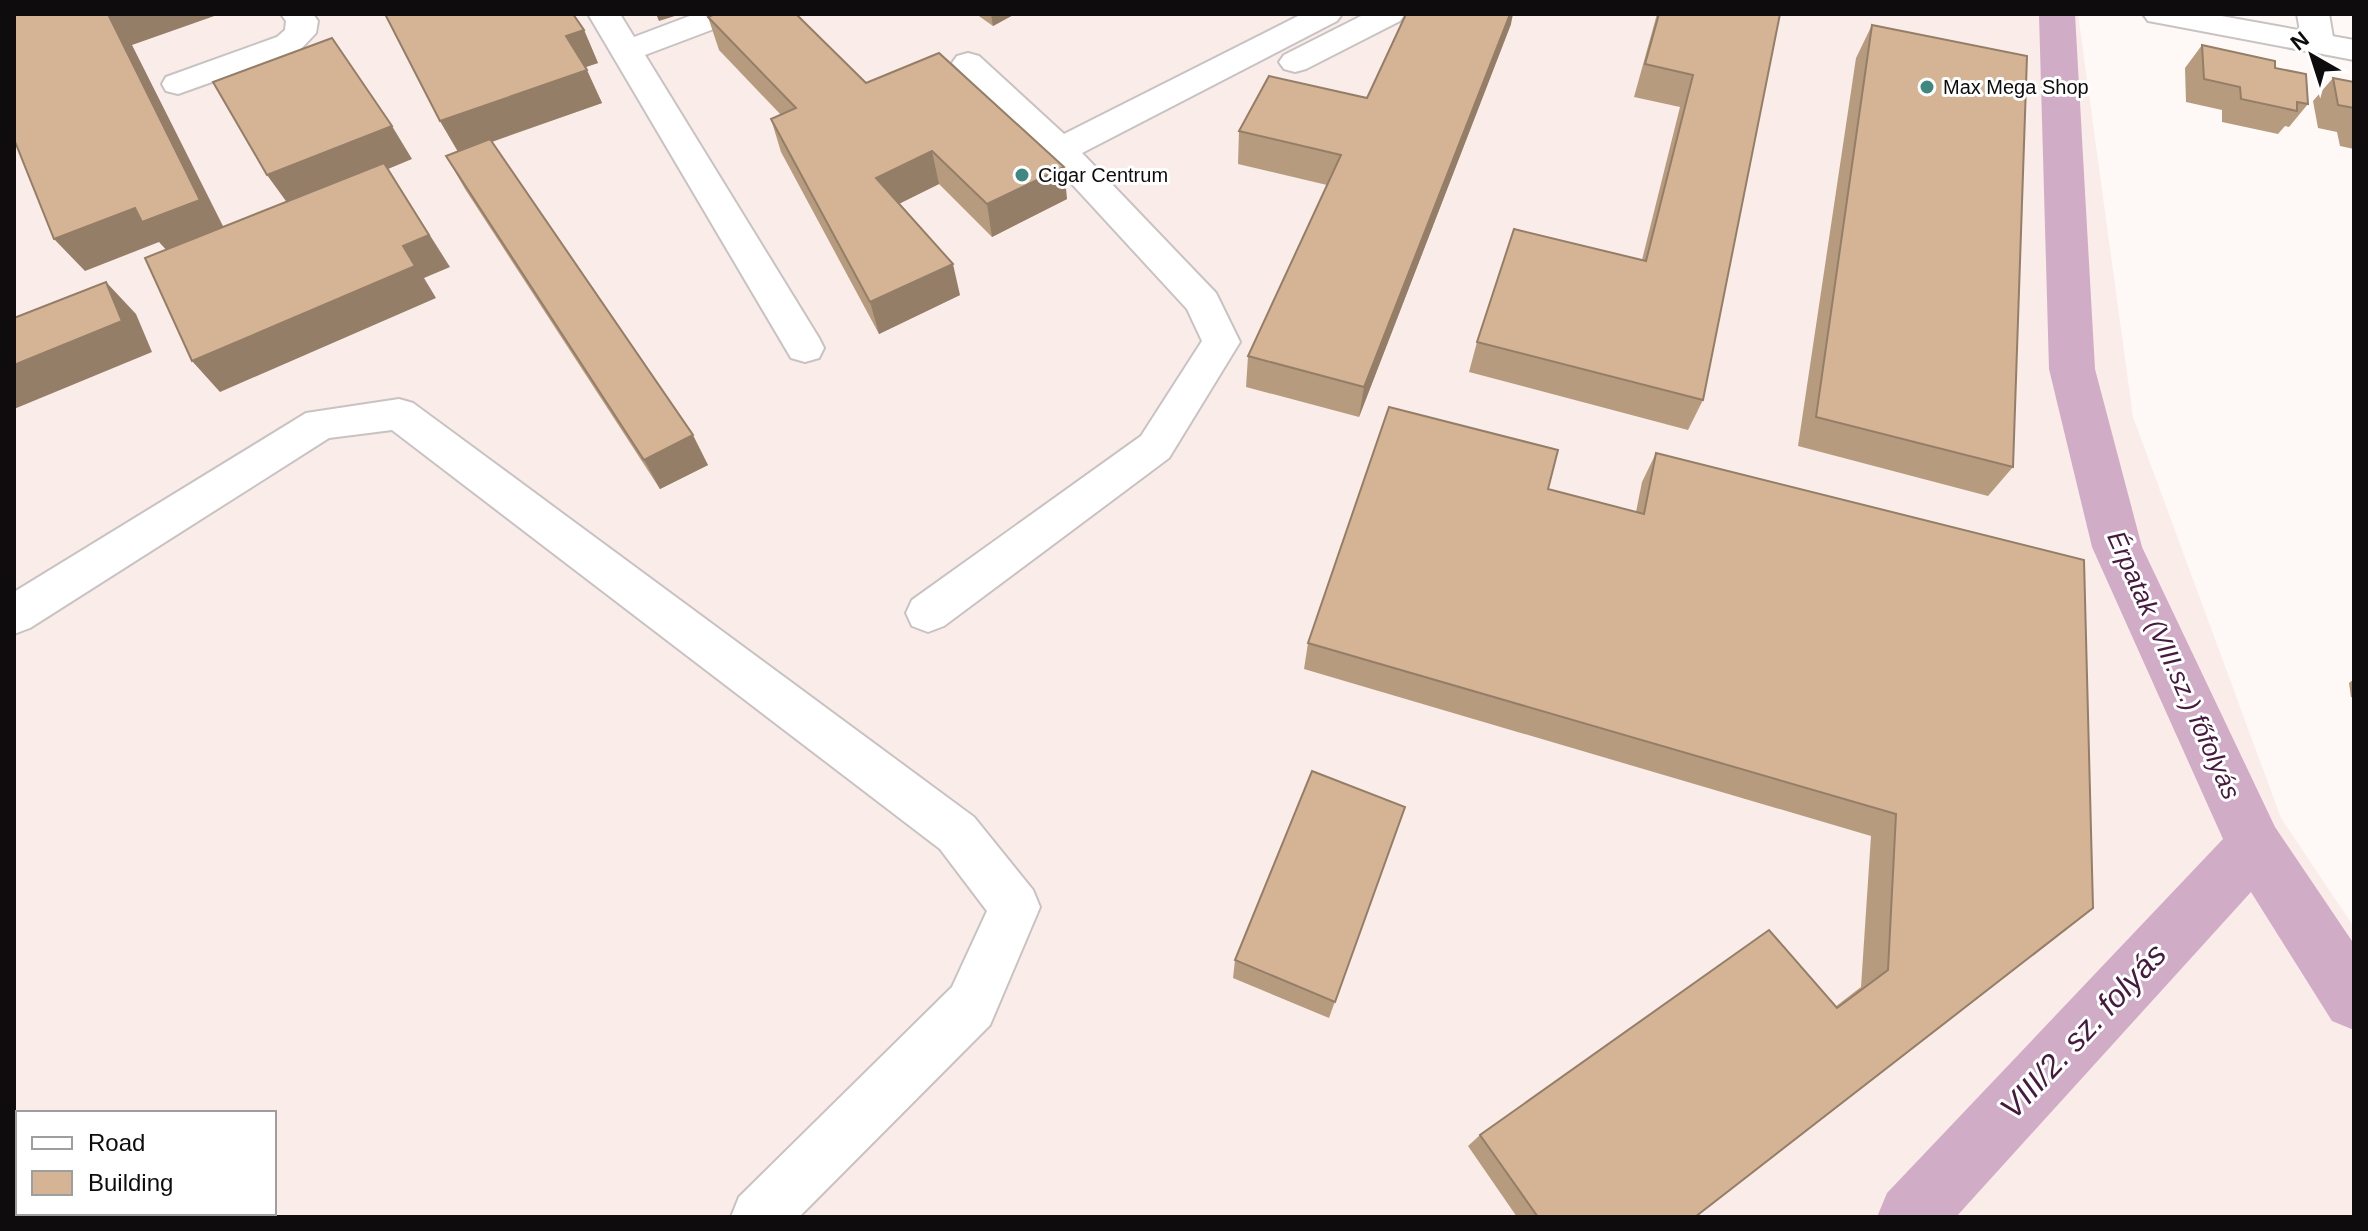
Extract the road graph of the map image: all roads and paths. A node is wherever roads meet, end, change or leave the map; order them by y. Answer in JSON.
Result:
{"nodes":[{"id":1,"x":297,"y":14,"type":"edge"},
{"id":2,"x":604,"y":14,"type":"edge"},
{"id":3,"x":724,"y":14,"type":"edge"},
{"id":4,"x":1326,"y":14,"type":"edge"},
{"id":5,"x":1389,"y":14,"type":"edge"},
{"id":6,"x":2159,"y":14,"type":"edge"},
{"id":7,"x":2316,"y":28,"type":"edge"},
{"id":8,"x":628,"y":50,"type":"junction"},
{"id":9,"x":2354,"y":50,"type":"edge"},
{"id":10,"x":968,"y":63,"type":"dead end"},
{"id":11,"x":178,"y":84,"type":"dead end"},
{"id":12,"x":1153,"y":133,"type":"dead end"},
{"id":13,"x":1060,"y":150,"type":"junction"},
{"id":14,"x":805,"y":348,"type":"dead end"},
{"id":15,"x":928,"y":613,"type":"dead end"},
{"id":16,"x":14,"y":615,"type":"edge"},
{"id":17,"x":759,"y":1217,"type":"edge"}],
"edges":[{"from":1,"to":11,"type":"main road"},
{"from":2,"to":8,"type":"main road"},
{"from":3,"to":8,"type":"main road"},
{"from":4,"to":13,"type":"main road"},
{"from":5,"to":12,"type":"main road"},
{"from":6,"to":7,"type":"main road"},
{"from":7,"to":9,"type":"main road"},
{"from":8,"to":14,"type":"main road"},
{"from":10,"to":13,"type":"main road"},
{"from":13,"to":15,"type":"main road"},
{"from":16,"to":17,"type":"main road"}]}
